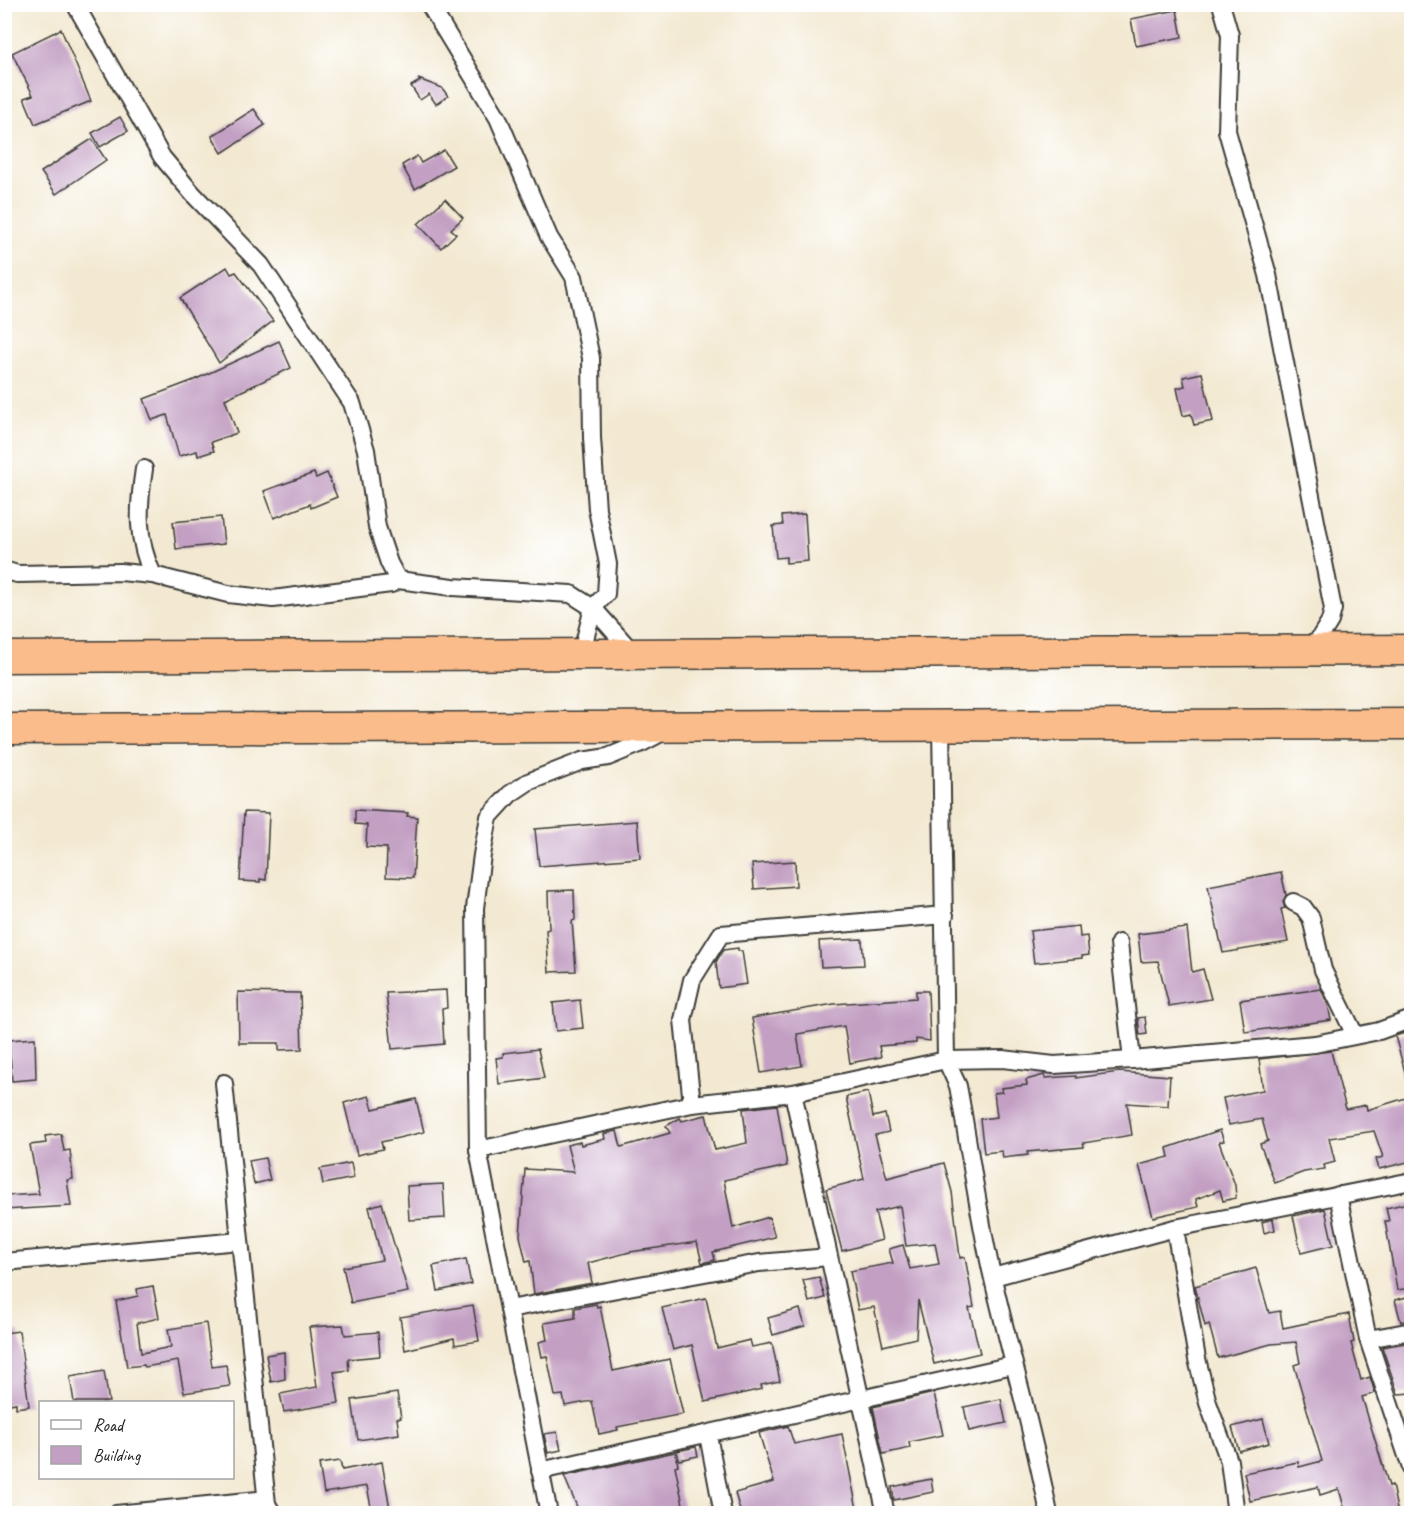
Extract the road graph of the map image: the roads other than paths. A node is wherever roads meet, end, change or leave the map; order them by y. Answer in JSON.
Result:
{"nodes":[{"id":1,"x":75,"y":4,"type":"edge"},
{"id":2,"x":429,"y":4,"type":"edge"},
{"id":3,"x":1221,"y":4,"type":"edge"},
{"id":4,"x":144,"y":469,"type":"dead end"},
{"id":5,"x":4,"y":570,"type":"edge"},
{"id":6,"x":153,"y":575,"type":"junction"},
{"id":7,"x":398,"y":580,"type":"junction"},
{"id":8,"x":593,"y":608,"type":"junction"},
{"id":9,"x":1312,"y":650,"type":"junction"},
{"id":10,"x":1412,"y":650,"type":"edge"},
{"id":11,"x":634,"y":654,"type":"junction"},
{"id":12,"x":581,"y":655,"type":"junction"},
{"id":13,"x":4,"y":657,"type":"edge"},
{"id":14,"x":1412,"y":724,"type":"edge"},
{"id":15,"x":941,"y":725,"type":"junction"},
{"id":16,"x":672,"y":726,"type":"junction"},
{"id":17,"x":4,"y":729,"type":"edge"},
{"id":18,"x":1293,"y":902,"type":"dead end"},
{"id":19,"x":945,"y":915,"type":"junction"},
{"id":20,"x":1119,"y":943,"type":"dead end"},
{"id":21,"x":1412,"y":1018,"type":"edge"},
{"id":22,"x":1355,"y":1035,"type":"junction"},
{"id":23,"x":946,"y":1060,"type":"junction"},
{"id":24,"x":1132,"y":1060,"type":"junction"},
{"id":25,"x":224,"y":1083,"type":"dead end"},
{"id":26,"x":793,"y":1093,"type":"junction"},
{"id":27,"x":692,"y":1104,"type":"junction"},
{"id":28,"x":478,"y":1150,"type":"junction"},
{"id":29,"x":1412,"y":1181,"type":"edge"},
{"id":30,"x":1338,"y":1195,"type":"junction"},
{"id":31,"x":1175,"y":1228,"type":"junction"},
{"id":32,"x":240,"y":1241,"type":"junction"},
{"id":33,"x":829,"y":1257,"type":"junction"},
{"id":34,"x":4,"y":1262,"type":"edge"},
{"id":35,"x":993,"y":1277,"type":"junction"},
{"id":36,"x":509,"y":1309,"type":"junction"},
{"id":37,"x":1412,"y":1331,"type":"edge"},
{"id":38,"x":1368,"y":1339,"type":"junction"},
{"id":39,"x":1013,"y":1365,"type":"junction"},
{"id":40,"x":859,"y":1398,"type":"junction"},
{"id":41,"x":708,"y":1435,"type":"junction"},
{"id":42,"x":540,"y":1471,"type":"junction"},
{"id":43,"x":1412,"y":1471,"type":"edge"},
{"id":44,"x":270,"y":1509,"type":"edge"},
{"id":45,"x":116,"y":1514,"type":"edge"},
{"id":46,"x":549,"y":1514,"type":"edge"},
{"id":47,"x":723,"y":1514,"type":"edge"},
{"id":48,"x":886,"y":1514,"type":"edge"},
{"id":49,"x":1050,"y":1514,"type":"edge"},
{"id":50,"x":1236,"y":1514,"type":"edge"}],
"edges":[{"from":1,"to":7,"type":"street"},
{"from":2,"to":8,"type":"street"},
{"from":3,"to":9,"type":"street"},
{"from":4,"to":6,"type":"street"},
{"from":5,"to":6,"type":"street"},
{"from":6,"to":7,"type":"street"},
{"from":7,"to":8,"type":"street"},
{"from":8,"to":11,"type":"street"},
{"from":8,"to":12,"type":"street"},
{"from":9,"to":10,"type":"highway"},
{"from":9,"to":11,"type":"highway"},
{"from":11,"to":12,"type":"highway"},
{"from":12,"to":13,"type":"highway"},
{"from":14,"to":15,"type":"highway"},
{"from":15,"to":16,"type":"highway"},
{"from":15,"to":19,"type":"street"},
{"from":16,"to":17,"type":"highway"},
{"from":16,"to":28,"type":"street"},
{"from":18,"to":22,"type":"street"},
{"from":19,"to":23,"type":"street"},
{"from":19,"to":27,"type":"street"},
{"from":20,"to":24,"type":"street"},
{"from":21,"to":22,"type":"street"},
{"from":22,"to":24,"type":"street"},
{"from":23,"to":24,"type":"street"},
{"from":23,"to":26,"type":"street"},
{"from":23,"to":35,"type":"street"},
{"from":25,"to":32,"type":"street"},
{"from":26,"to":27,"type":"street"},
{"from":26,"to":33,"type":"street"},
{"from":27,"to":28,"type":"street"},
{"from":28,"to":36,"type":"street"},
{"from":29,"to":30,"type":"street"},
{"from":30,"to":31,"type":"street"},
{"from":30,"to":38,"type":"street"},
{"from":31,"to":35,"type":"street"},
{"from":31,"to":50,"type":"street"},
{"from":32,"to":34,"type":"street"},
{"from":32,"to":44,"type":"street"},
{"from":33,"to":36,"type":"street"},
{"from":33,"to":40,"type":"street"},
{"from":35,"to":39,"type":"street"},
{"from":36,"to":42,"type":"street"},
{"from":37,"to":38,"type":"street"},
{"from":38,"to":43,"type":"street"},
{"from":39,"to":40,"type":"street"},
{"from":39,"to":49,"type":"street"},
{"from":40,"to":41,"type":"street"},
{"from":40,"to":48,"type":"street"},
{"from":41,"to":42,"type":"street"},
{"from":41,"to":47,"type":"street"},
{"from":42,"to":46,"type":"street"},
{"from":44,"to":45,"type":"street"}]}
